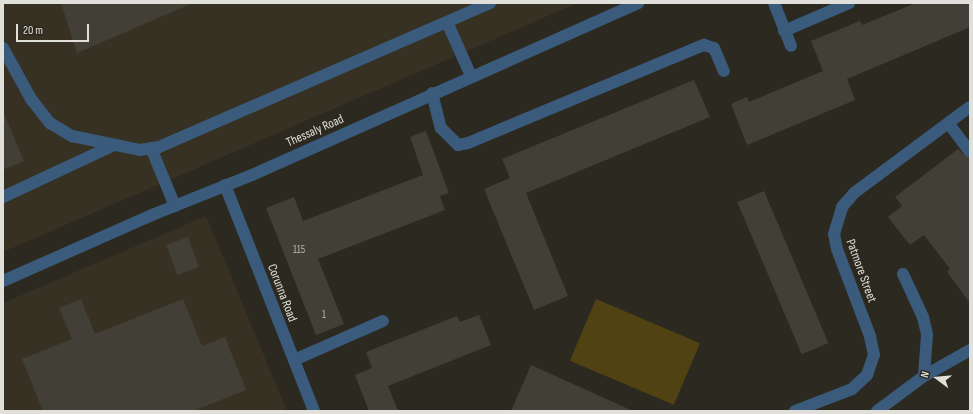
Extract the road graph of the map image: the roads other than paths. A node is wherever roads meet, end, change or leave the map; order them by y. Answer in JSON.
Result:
{"nodes":[{"id":1,"x":490,"y":3,"type":"edge"},
{"id":2,"x":638,"y":3,"type":"edge"},
{"id":3,"x":774,"y":3,"type":"edge"},
{"id":4,"x":849,"y":3,"type":"edge"},
{"id":5,"x":447,"y":22,"type":"junction"},
{"id":6,"x":784,"y":31,"type":"junction"},
{"id":7,"x":791,"y":46,"type":"dead end"},
{"id":8,"x":3,"y":48,"type":"edge"},
{"id":9,"x":724,"y":71,"type":"dead end"},
{"id":10,"x":471,"y":76,"type":"junction"},
{"id":11,"x":432,"y":93,"type":"junction"},
{"id":12,"x":970,"y":107,"type":"edge"},
{"id":13,"x":948,"y":124,"type":"junction"},
{"id":14,"x":114,"y":146,"type":"junction"},
{"id":15,"x":152,"y":148,"type":"junction"},
{"id":16,"x":970,"y":152,"type":"edge"},
{"id":17,"x":225,"y":185,"type":"junction"},
{"id":18,"x":3,"y":198,"type":"edge"},
{"id":19,"x":175,"y":206,"type":"junction"},
{"id":20,"x":903,"y":274,"type":"dead end"},
{"id":21,"x":3,"y":281,"type":"edge"},
{"id":22,"x":383,"y":322,"type":"dead end"},
{"id":23,"x":970,"y":350,"type":"edge"},
{"id":24,"x":294,"y":360,"type":"junction"},
{"id":25,"x":924,"y":376,"type":"junction"},
{"id":26,"x":809,"y":409,"type":"edge"},
{"id":27,"x":314,"y":411,"type":"edge"},
{"id":28,"x":795,"y":411,"type":"edge"},
{"id":29,"x":877,"y":411,"type":"edge"}],
"edges":[{"from":1,"to":5,"type":"street"},
{"from":2,"to":10,"type":"street","name":"Thessaly Road"},
{"from":3,"to":6,"type":"street"},
{"from":4,"to":6,"type":"street"},
{"from":5,"to":10,"type":"street"},
{"from":5,"to":15,"type":"street"},
{"from":6,"to":7,"type":"street"},
{"from":8,"to":14,"type":"street"},
{"from":9,"to":11,"type":"street"},
{"from":10,"to":11,"type":"street","name":"Thessaly Road"},
{"from":11,"to":17,"type":"street","name":"Thessaly Road"},
{"from":12,"to":13,"type":"street","name":"Patmore Street"},
{"from":13,"to":16,"type":"street"},
{"from":13,"to":26,"type":"street","name":"Patmore Street"},
{"from":14,"to":15,"type":"street"},
{"from":14,"to":18,"type":"street"},
{"from":15,"to":19,"type":"street"},
{"from":17,"to":19,"type":"street","name":"Thessaly Road"},
{"from":17,"to":24,"type":"street","name":"Corunna Road"},
{"from":19,"to":21,"type":"street","name":"Thessaly Road"},
{"from":20,"to":25,"type":"street"},
{"from":22,"to":24,"type":"street"},
{"from":23,"to":25,"type":"street"},
{"from":24,"to":27,"type":"street","name":"Corunna Road"},
{"from":25,"to":29,"type":"street"},
{"from":26,"to":28,"type":"street","name":"Patmore Street"}]}
